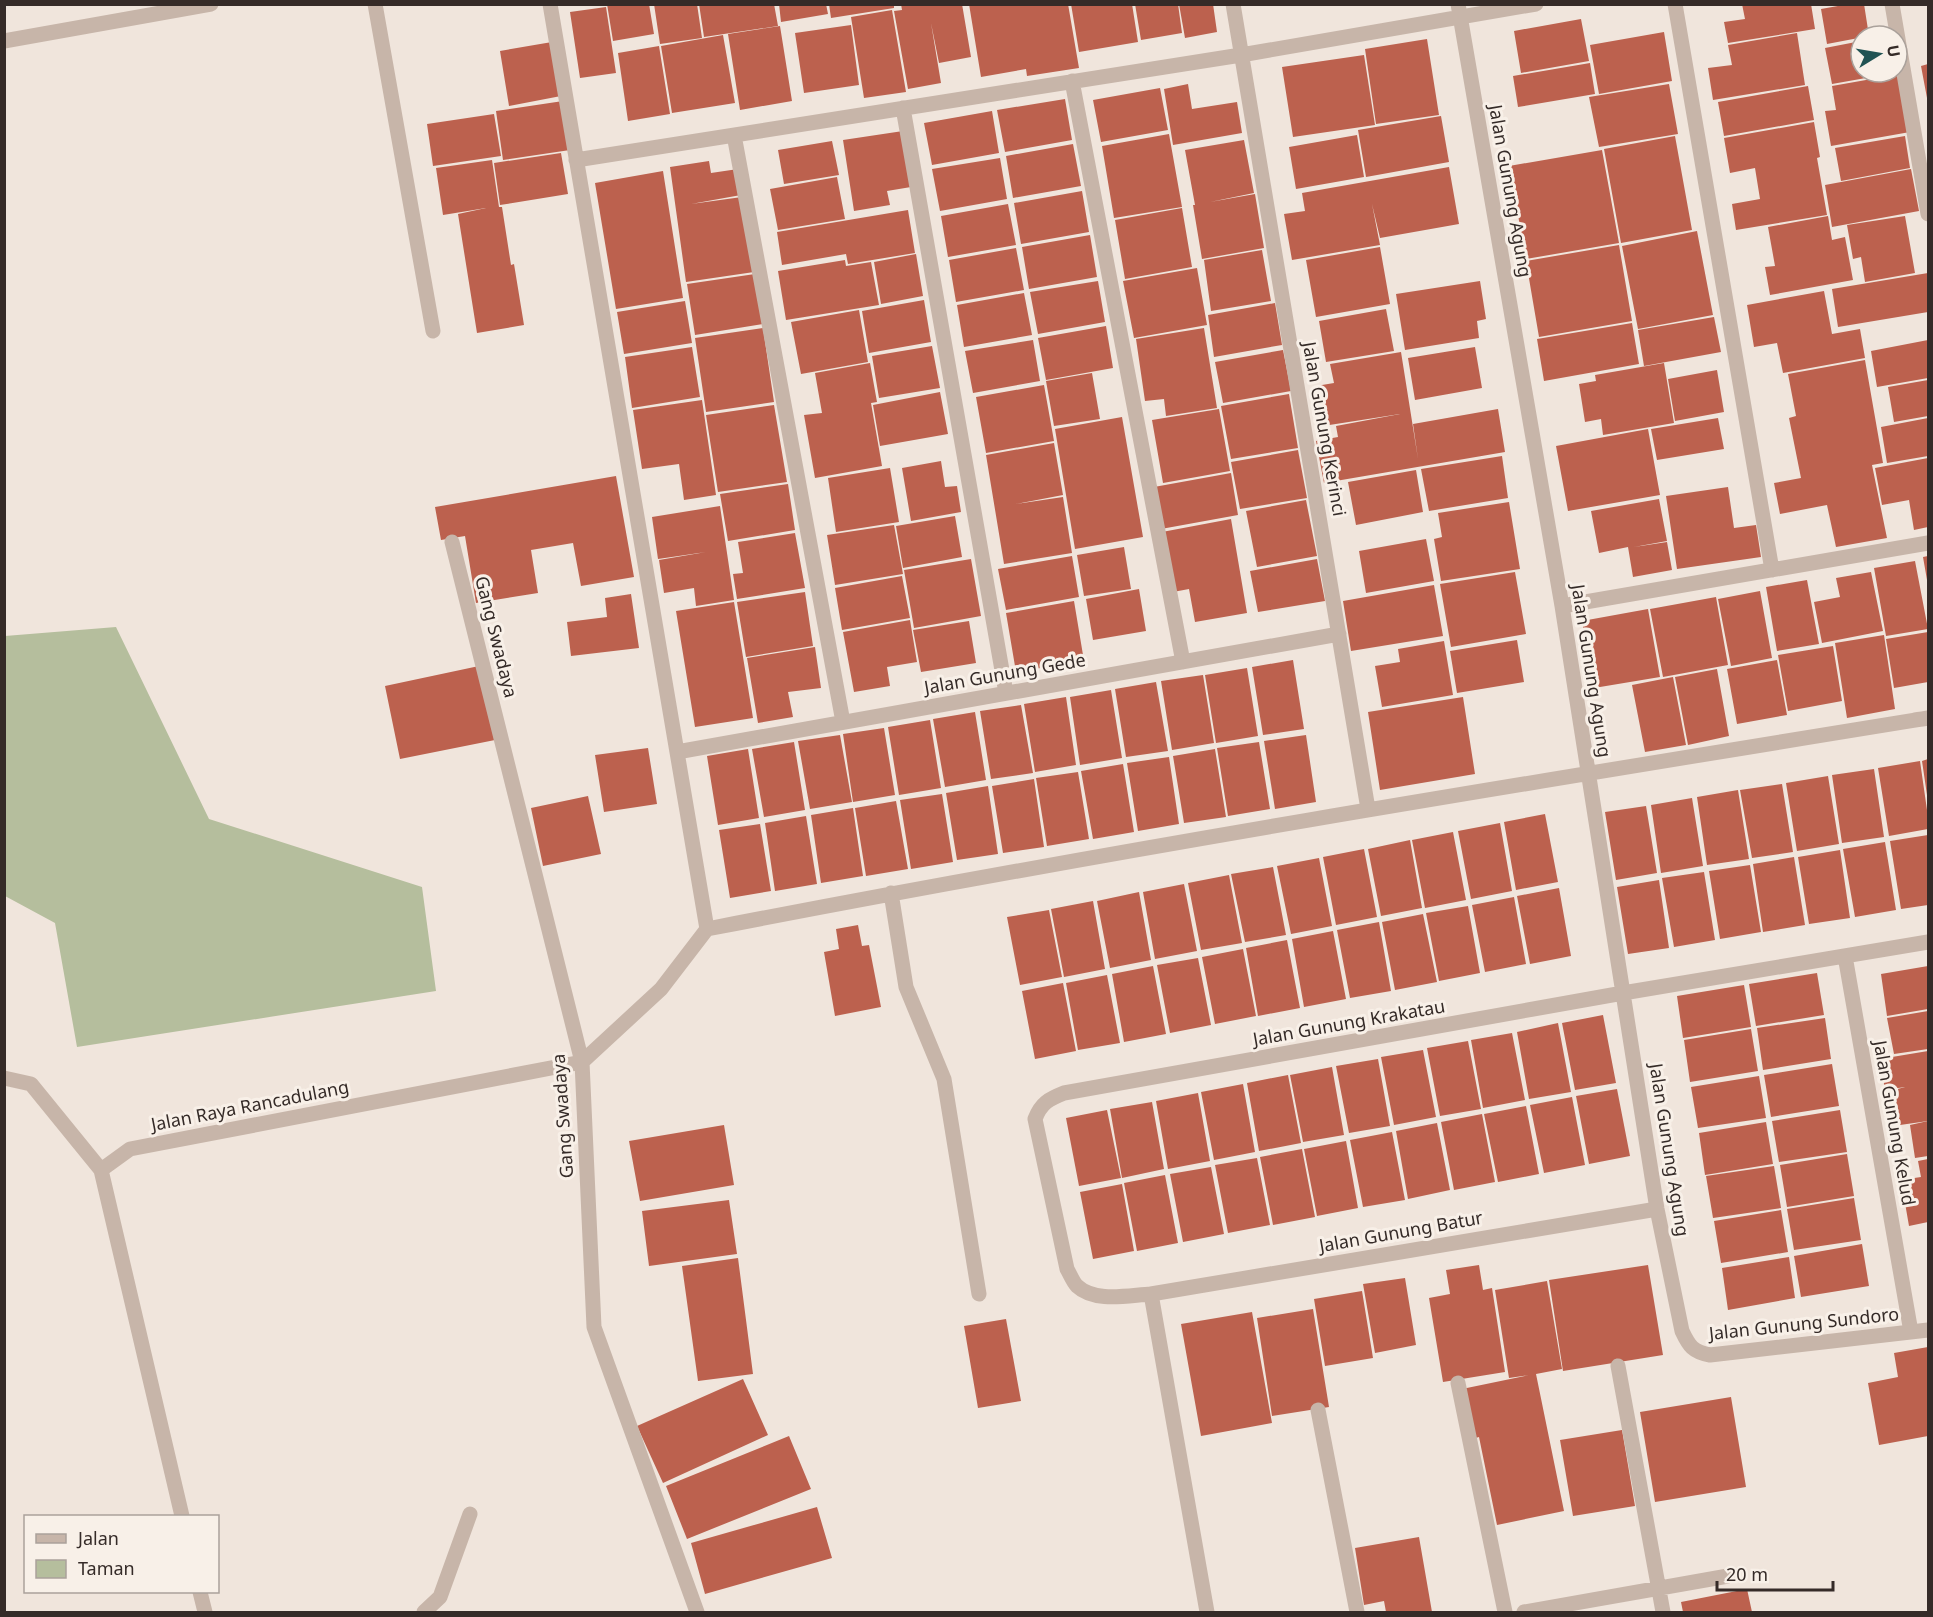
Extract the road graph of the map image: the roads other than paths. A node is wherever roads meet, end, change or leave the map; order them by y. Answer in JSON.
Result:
{"nodes":[{"id":1,"x":211,"y":4,"type":"edge"},
{"id":2,"x":375,"y":4,"type":"edge"},
{"id":3,"x":550,"y":4,"type":"edge"},
{"id":4,"x":1536,"y":4,"type":"edge"},
{"id":5,"x":1675,"y":4,"type":"edge"},
{"id":6,"x":1892,"y":4,"type":"edge"},
{"id":7,"x":1237,"y":5,"type":"edge"},
{"id":8,"x":1459,"y":12,"type":"edge"},
{"id":9,"x":4,"y":41,"type":"edge"},
{"id":10,"x":1241,"y":55,"type":"junction"},
{"id":11,"x":1072,"y":81,"type":"junction"},
{"id":12,"x":903,"y":108,"type":"junction"},
{"id":13,"x":734,"y":135,"type":"junction"},
{"id":14,"x":576,"y":159,"type":"junction"},
{"id":15,"x":1929,"y":214,"type":"edge"},
{"id":16,"x":433,"y":331,"type":"dead end"},
{"id":17,"x":452,"y":542,"type":"dead end"},
{"id":18,"x":1929,"y":543,"type":"edge"},
{"id":19,"x":1772,"y":570,"type":"junction"},
{"id":20,"x":1562,"y":606,"type":"junction"},
{"id":21,"x":1339,"y":634,"type":"junction"},
{"id":22,"x":1183,"y":662,"type":"junction"},
{"id":23,"x":1006,"y":693,"type":"junction"},
{"id":24,"x":1929,"y":718,"type":"edge"},
{"id":25,"x":843,"y":722,"type":"junction"},
{"id":26,"x":677,"y":752,"type":"junction"},
{"id":27,"x":1588,"y":773,"type":"junction"},
{"id":28,"x":1368,"y":809,"type":"junction"},
{"id":29,"x":891,"y":893,"type":"junction"},
{"id":30,"x":707,"y":929,"type":"junction"},
{"id":31,"x":1929,"y":942,"type":"edge"},
{"id":32,"x":1845,"y":956,"type":"junction"},
{"id":33,"x":1623,"y":993,"type":"junction"},
{"id":34,"x":582,"y":1062,"type":"junction"},
{"id":35,"x":4,"y":1078,"type":"edge"},
{"id":36,"x":101,"y":1170,"type":"junction"},
{"id":37,"x":1657,"y":1209,"type":"junction"},
{"id":38,"x":979,"y":1294,"type":"dead end"},
{"id":39,"x":1151,"y":1294,"type":"junction"},
{"id":40,"x":1929,"y":1329,"type":"edge"},
{"id":41,"x":1911,"y":1332,"type":"junction"},
{"id":42,"x":1687,"y":1342,"type":"joint"},
{"id":43,"x":1618,"y":1366,"type":"dead end"},
{"id":44,"x":1458,"y":1383,"type":"dead end"},
{"id":45,"x":1318,"y":1410,"type":"dead end"},
{"id":46,"x":470,"y":1514,"type":"dead end"},
{"id":47,"x":182,"y":1515,"type":"edge"},
{"id":48,"x":1728,"y":1576,"type":"dead end"},
{"id":49,"x":1659,"y":1589,"type":"junction"},
{"id":50,"x":200,"y":1593,"type":"edge"},
{"id":51,"x":205,"y":1612,"type":"edge"},
{"id":52,"x":424,"y":1612,"type":"edge"},
{"id":53,"x":697,"y":1612,"type":"edge"},
{"id":54,"x":1207,"y":1612,"type":"edge"},
{"id":55,"x":1357,"y":1612,"type":"edge"},
{"id":56,"x":1505,"y":1612,"type":"edge"},
{"id":57,"x":1524,"y":1612,"type":"edge"},
{"id":58,"x":1663,"y":1612,"type":"edge"}],
"edges":[{"from":1,"to":9,"type":"street"},
{"from":2,"to":16,"type":"street"},
{"from":3,"to":14,"type":"street"},
{"from":4,"to":8,"type":"street"},
{"from":5,"to":19,"type":"street"},
{"from":6,"to":15,"type":"street"},
{"from":7,"to":10,"type":"street","name":"Jalan Gunung Kerinci"},
{"from":8,"to":10,"type":"street"},
{"from":8,"to":20,"type":"street","name":"Jalan Gunung Agung"},
{"from":10,"to":11,"type":"street"},
{"from":10,"to":21,"type":"street","name":"Jalan Gunung Kerinci"},
{"from":11,"to":12,"type":"street"},
{"from":11,"to":22,"type":"street"},
{"from":12,"to":13,"type":"street"},
{"from":12,"to":23,"type":"street"},
{"from":13,"to":14,"type":"street"},
{"from":13,"to":25,"type":"street"},
{"from":14,"to":26,"type":"street"},
{"from":17,"to":34,"type":"street","name":"Gang Swadaya"},
{"from":18,"to":19,"type":"street"},
{"from":19,"to":20,"type":"street"},
{"from":20,"to":27,"type":"street","name":"Jalan Gunung Agung"},
{"from":21,"to":22,"type":"street","name":"Jalan Gunung Gede"},
{"from":21,"to":28,"type":"street","name":"Jalan Gunung Kerinci"},
{"from":22,"to":23,"type":"street","name":"Jalan Gunung Gede"},
{"from":23,"to":25,"type":"street","name":"Jalan Gunung Gede"},
{"from":24,"to":27,"type":"street"},
{"from":25,"to":26,"type":"street","name":"Jalan Gunung Gede"},
{"from":26,"to":30,"type":"street"},
{"from":27,"to":28,"type":"street"},
{"from":27,"to":33,"type":"street","name":"Jalan Gunung Agung"},
{"from":28,"to":29,"type":"street"},
{"from":29,"to":30,"type":"street"},
{"from":29,"to":38,"type":"street"},
{"from":30,"to":34,"type":"street"},
{"from":31,"to":32,"type":"street","name":"Jalan Gunung Krakatau"},
{"from":32,"to":33,"type":"street","name":"Jalan Gunung Krakatau"},
{"from":32,"to":41,"type":"street","name":"Jalan Gunung Kelud"},
{"from":33,"to":37,"type":"street","name":"Jalan Gunung Agung"},
{"from":33,"to":39,"type":"street","name":"Jalan Gunung Krakatau"},
{"from":34,"to":36,"type":"street","name":"Jalan Raya Rancadulang"},
{"from":34,"to":53,"type":"street","name":"Gang Swadaya"},
{"from":35,"to":36,"type":"street"},
{"from":36,"to":47,"type":"street"},
{"from":37,"to":39,"type":"street","name":"Jalan Gunung Batur"},
{"from":37,"to":42,"type":"street","name":"Jalan Gunung Agung"},
{"from":39,"to":54,"type":"street"},
{"from":40,"to":41,"type":"street","name":"Jalan Gunung Sundoro"},
{"from":41,"to":42,"type":"street","name":"Jalan Gunung Sundoro"},
{"from":43,"to":49,"type":"street"},
{"from":44,"to":56,"type":"street"},
{"from":45,"to":55,"type":"street"},
{"from":46,"to":52,"type":"street"},
{"from":48,"to":49,"type":"street"},
{"from":49,"to":57,"type":"street"},
{"from":49,"to":58,"type":"street"},
{"from":50,"to":51,"type":"street"}]}
